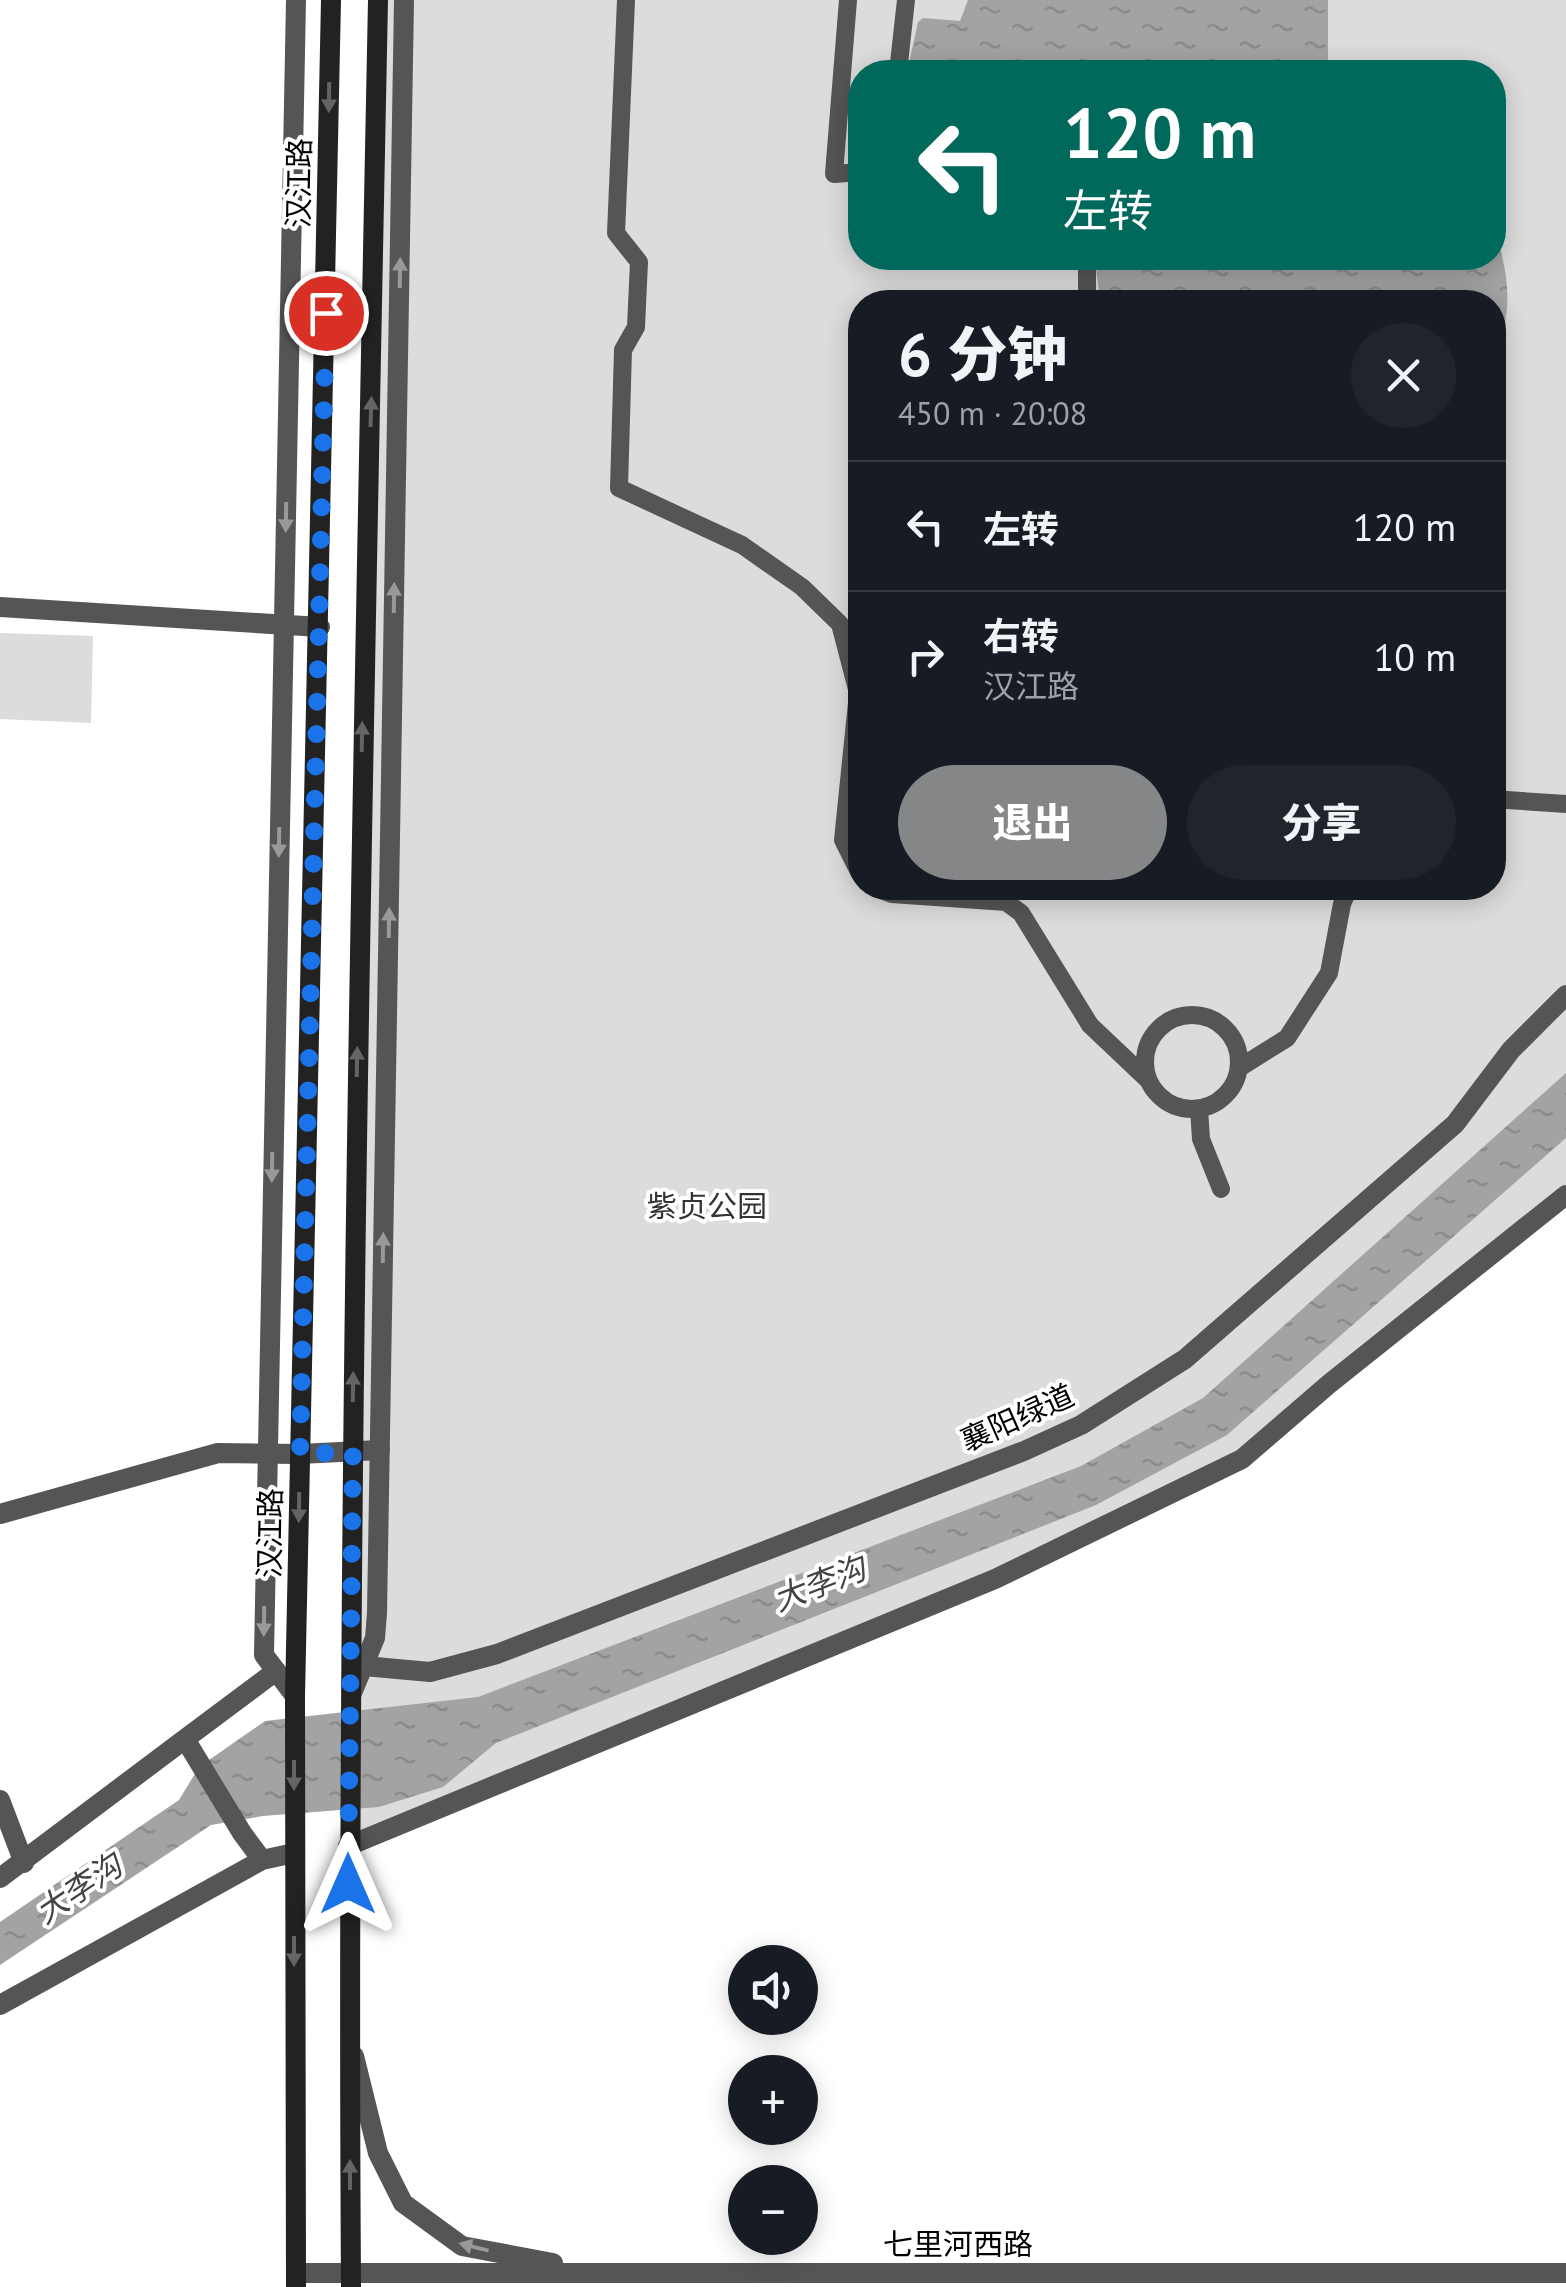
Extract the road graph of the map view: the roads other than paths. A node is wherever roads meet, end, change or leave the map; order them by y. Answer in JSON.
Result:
{"nodes":[{"id":1,"x":296,"y":0,"type":"edge"},
{"id":2,"x":331,"y":0,"type":"edge"},
{"id":3,"x":378,"y":0,"type":"edge"},
{"id":4,"x":404,"y":0,"type":"edge"},
{"id":5,"x":626,"y":0,"type":"edge"},
{"id":6,"x":848,"y":0,"type":"edge"},
{"id":7,"x":906,"y":0,"type":"edge"},
{"id":8,"x":899,"y":60,"type":"edge"},
{"id":9,"x":848,"y":173,"type":"edge"},
{"id":10,"x":0,"y":607,"type":"edge"},
{"id":11,"x":284,"y":624,"type":"junction"},
{"id":12,"x":320,"y":626,"type":"junction"},
{"id":13,"x":848,"y":655,"type":"edge"},
{"id":14,"x":848,"y":791,"type":"edge"},
{"id":15,"x":1506,"y":800,"type":"edge"},
{"id":16,"x":1566,"y":804,"type":"edge"},
{"id":17,"x":848,"y":850,"type":"edge"},
{"id":18,"x":978,"y":900,"type":"edge"},
{"id":19,"x":1344,"y":900,"type":"edge"},
{"id":20,"x":1566,"y":994,"type":"edge"},
{"id":21,"x":1240,"y":1068,"type":"junction"},
{"id":22,"x":1148,"y":1080,"type":"junction"},
{"id":23,"x":1198,"y":1110,"type":"junction"},
{"id":24,"x":1221,"y":1189,"type":"dead end"},
{"id":25,"x":1566,"y":1195,"type":"edge"},
{"id":26,"x":380,"y":1450,"type":"junction"},
{"id":27,"x":353,"y":1452,"type":"junction"},
{"id":28,"x":266,"y":1454,"type":"junction"},
{"id":29,"x":300,"y":1454,"type":"junction"},
{"id":30,"x":0,"y":1514,"type":"edge"},
{"id":31,"x":364,"y":1666,"type":"junction"},
{"id":32,"x":276,"y":1671,"type":"junction"},
{"id":33,"x":352,"y":1694,"type":"junction"},
{"id":34,"x":295,"y":1696,"type":"junction"},
{"id":35,"x":185,"y":1738,"type":"junction"},
{"id":36,"x":0,"y":1800,"type":"edge"},
{"id":37,"x":348,"y":1846,"type":"junction"},
{"id":38,"x":294,"y":1854,"type":"junction"},
{"id":39,"x":262,"y":1860,"type":"junction"},
{"id":40,"x":24,"y":1863,"type":"junction"},
{"id":41,"x":0,"y":1878,"type":"edge"},
{"id":42,"x":0,"y":2004,"type":"edge"},
{"id":43,"x":349,"y":2035,"type":"junction"},
{"id":44,"x":604,"y":2272,"type":"junction"},
{"id":45,"x":1566,"y":2273,"type":"edge"},
{"id":46,"x":296,"y":2280,"type":"edge"},
{"id":47,"x":351,"y":2280,"type":"edge"}],
"edges":[{"from":1,"to":11,"type":"street","one_way":true},
{"from":2,"to":12,"type":"main road","name":"汉江路","one_way":true},
{"from":27,"to":3,"type":"main road","one_way":true},
{"from":26,"to":4,"type":"street","one_way":true},
{"from":5,"to":13,"type":"street"},
{"from":6,"to":9,"type":"street"},
{"from":7,"to":8,"type":"street"},
{"from":10,"to":11,"type":"street"},
{"from":11,"to":12,"type":"street"},
{"from":11,"to":28,"type":"street","one_way":true},
{"from":12,"to":29,"type":"main road","name":"汉江路"},
{"from":14,"to":17,"type":"street"},
{"from":15,"to":16,"type":"street"},
{"from":18,"to":22,"type":"street"},
{"from":19,"to":21,"type":"street"},
{"from":20,"to":31,"type":"street","name":"襄阳绿道"},
{"from":21,"to":22,"type":"street"},
{"from":21,"to":23,"type":"street"},
{"from":22,"to":23,"type":"street"},
{"from":23,"to":24,"type":"street"},
{"from":25,"to":37,"type":"street"},
{"from":26,"to":27,"type":"street"},
{"from":26,"to":31,"type":"street"},
{"from":27,"to":29,"type":"street"},
{"from":27,"to":33,"type":"main road"},
{"from":28,"to":29,"type":"street"},
{"from":28,"to":30,"type":"street"},
{"from":28,"to":32,"type":"street","one_way":true},
{"from":29,"to":34,"type":"main road","name":"汉江路","one_way":true},
{"from":31,"to":33,"type":"street"},
{"from":32,"to":34,"type":"street"},
{"from":32,"to":35,"type":"street"},
{"from":33,"to":37,"type":"main road"},
{"from":34,"to":38,"type":"main road","name":"汉江路","one_way":true},
{"from":35,"to":39,"type":"street"},
{"from":35,"to":40,"type":"street"},
{"from":36,"to":40,"type":"street"},
{"from":37,"to":43,"type":"main road"},
{"from":38,"to":39,"type":"street"},
{"from":38,"to":46,"type":"main road","name":"汉江路","one_way":true},
{"from":39,"to":42,"type":"street"},
{"from":40,"to":41,"type":"street"},
{"from":44,"to":43,"type":"street","one_way":true},
{"from":47,"to":43,"type":"main road","one_way":true},
{"from":44,"to":45,"type":"street","name":"七里河西路"},
{"from":44,"to":47,"type":"street","name":"七里河西路"},
{"from":46,"to":47,"type":"street","name":"七里河西路"}]}
